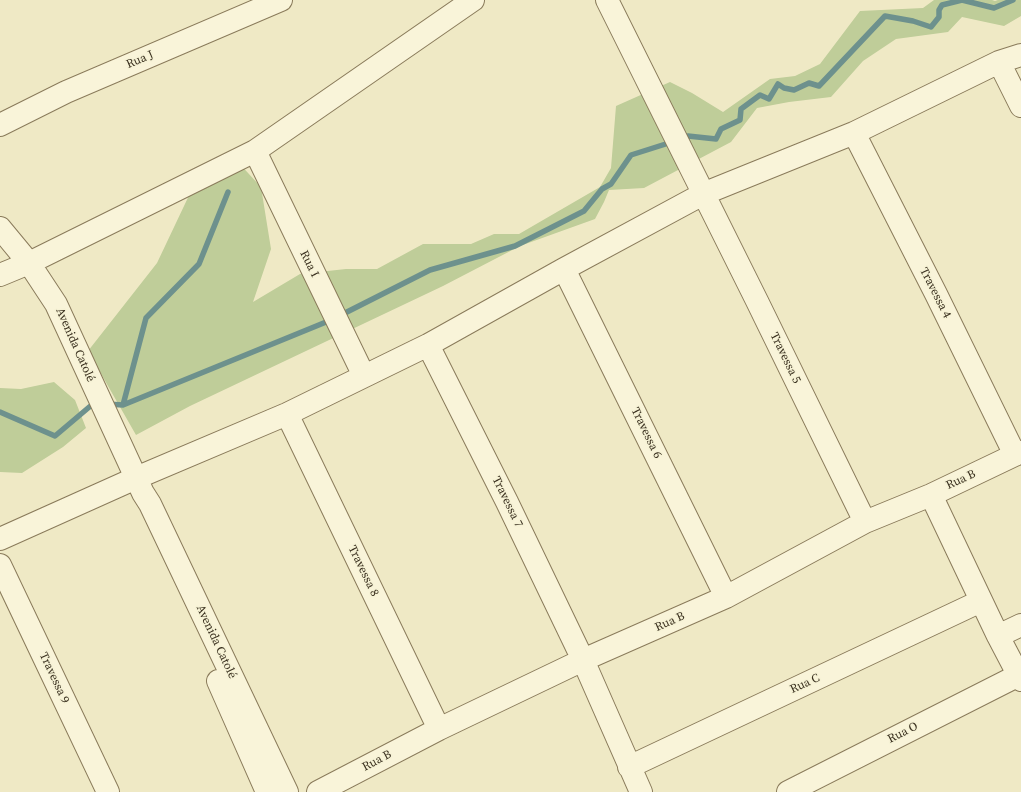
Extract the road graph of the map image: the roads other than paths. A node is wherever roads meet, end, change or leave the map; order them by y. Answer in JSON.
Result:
{"nodes":[{"id":1,"x":281,"y":0,"type":"edge"},
{"id":2,"x":473,"y":0,"type":"edge"},
{"id":3,"x":607,"y":0,"type":"edge"},
{"id":4,"x":1021,"y":55,"type":"edge"},
{"id":5,"x":1000,"y":62,"type":"junction"},
{"id":6,"x":1021,"y":106,"type":"edge"},
{"id":7,"x":0,"y":125,"type":"edge"},
{"id":8,"x":854,"y":133,"type":"junction"},
{"id":9,"x":255,"y":151,"type":"junction"},
{"id":10,"x":703,"y":194,"type":"junction"},
{"id":11,"x":0,"y":228,"type":"edge"},
{"id":12,"x":29,"y":263,"type":"junction"},
{"id":13,"x":564,"y":269,"type":"junction"},
{"id":14,"x":0,"y":275,"type":"edge"},
{"id":15,"x":428,"y":345,"type":"junction"},
{"id":16,"x":364,"y":376,"type":"junction"},
{"id":17,"x":287,"y":414,"type":"junction"},
{"id":18,"x":1018,"y":453,"type":"edge"},
{"id":19,"x":139,"y":486,"type":"junction"},
{"id":20,"x":931,"y":494,"type":"junction"},
{"id":21,"x":865,"y":522,"type":"junction"},
{"id":22,"x":0,"y":539,"type":"edge"},
{"id":23,"x":0,"y":565,"type":"edge"},
{"id":24,"x":726,"y":597,"type":"junction"},
{"id":25,"x":981,"y":601,"type":"junction"},
{"id":26,"x":1021,"y":625,"type":"edge"},
{"id":27,"x":998,"y":636,"type":"junction"},
{"id":28,"x":583,"y":660,"type":"junction"},
{"id":29,"x":1020,"y":677,"type":"edge"},
{"id":30,"x":439,"y":729,"type":"junction"},
{"id":31,"x":629,"y":766,"type":"junction"},
{"id":32,"x":108,"y":792,"type":"edge"},
{"id":33,"x":268,"y":792,"type":"edge"},
{"id":34,"x":287,"y":792,"type":"edge"},
{"id":35,"x":318,"y":792,"type":"edge"},
{"id":36,"x":641,"y":792,"type":"edge"},
{"id":37,"x":788,"y":792,"type":"edge"}],
"edges":[{"from":1,"to":7,"type":"street","name":"Rua J"},
{"from":2,"to":9,"type":"street"},
{"from":3,"to":10,"type":"street","name":"Travessa 5"},
{"from":4,"to":5,"type":"street"},
{"from":5,"to":6,"type":"street"},
{"from":5,"to":8,"type":"street"},
{"from":8,"to":10,"type":"street"},
{"from":8,"to":18,"type":"street","name":"Travessa 4"},
{"from":9,"to":12,"type":"street"},
{"from":9,"to":16,"type":"street","name":"Rua I"},
{"from":10,"to":13,"type":"street"},
{"from":10,"to":21,"type":"street","name":"Travessa 5"},
{"from":11,"to":12,"type":"street","name":"Avenida Catolé"},
{"from":12,"to":14,"type":"street"},
{"from":12,"to":19,"type":"street","name":"Avenida Catolé"},
{"from":13,"to":15,"type":"street"},
{"from":13,"to":24,"type":"street","name":"Travessa 6"},
{"from":15,"to":16,"type":"street"},
{"from":15,"to":28,"type":"street","name":"Travessa 7"},
{"from":16,"to":17,"type":"street"},
{"from":17,"to":19,"type":"street"},
{"from":17,"to":30,"type":"street","name":"Travessa 8"},
{"from":18,"to":20,"type":"street","name":"Rua B"},
{"from":19,"to":22,"type":"street"},
{"from":19,"to":33,"type":"street","name":"Avenida Catolé"},
{"from":19,"to":34,"type":"street","name":"Avenida Catolé"},
{"from":20,"to":21,"type":"street","name":"Rua B"},
{"from":20,"to":25,"type":"street"},
{"from":21,"to":24,"type":"street","name":"Rua B"},
{"from":23,"to":32,"type":"street","name":"Travessa 9"},
{"from":24,"to":28,"type":"street","name":"Rua B"},
{"from":25,"to":27,"type":"street"},
{"from":25,"to":31,"type":"street","name":"Rua C"},
{"from":26,"to":27,"type":"street"},
{"from":27,"to":29,"type":"street"},
{"from":28,"to":30,"type":"street","name":"Rua B"},
{"from":28,"to":31,"type":"street","name":"Travessa 7"},
{"from":29,"to":37,"type":"street","name":"Rua O"},
{"from":30,"to":35,"type":"street","name":"Rua B"},
{"from":31,"to":36,"type":"street","name":"Travessa 7"}]}
